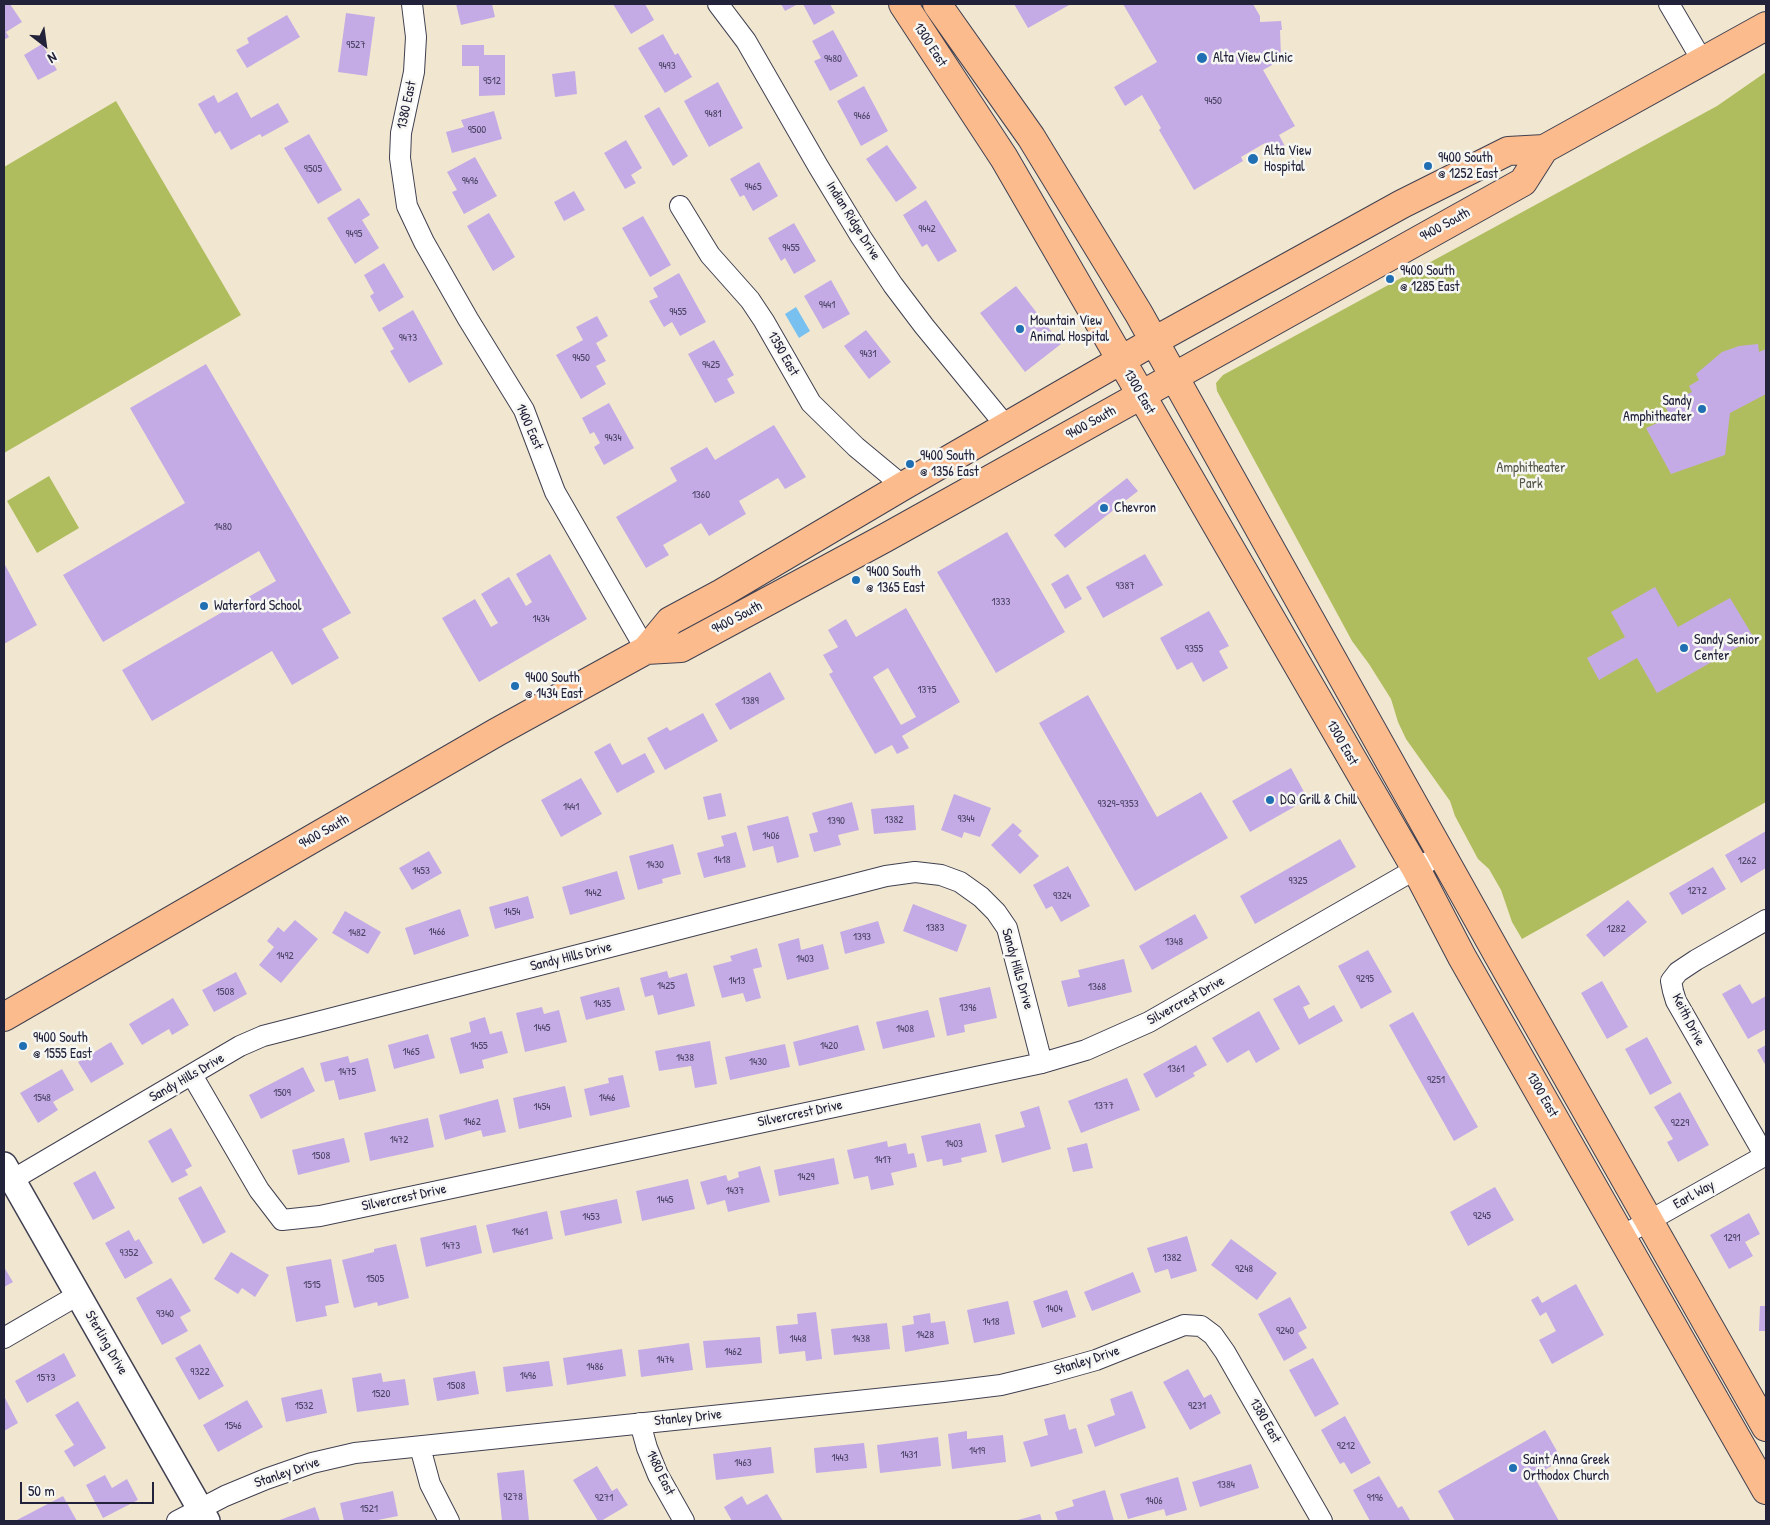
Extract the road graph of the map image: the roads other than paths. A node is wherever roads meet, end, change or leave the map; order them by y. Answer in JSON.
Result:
{"nodes":[{"id":1,"x":412,"y":4,"type":"edge"},
{"id":2,"x":718,"y":4,"type":"edge"},
{"id":3,"x":903,"y":4,"type":"edge"},
{"id":4,"x":937,"y":4,"type":"edge"},
{"id":5,"x":1669,"y":4,"type":"edge"},
{"id":6,"x":1766,"y":26,"type":"edge"},
{"id":7,"x":1703,"y":62,"type":"junction"},
{"id":8,"x":1544,"y":149,"type":"junction"},
{"id":9,"x":407,"y":206,"type":"joint"},
{"id":10,"x":680,"y":206,"type":"dead end"},
{"id":11,"x":1154,"y":341,"type":"junction"},
{"id":12,"x":1120,"y":360,"type":"junction"},
{"id":13,"x":1173,"y":376,"type":"junction"},
{"id":14,"x":1140,"y":395,"type":"junction"},
{"id":15,"x":1006,"y":426,"type":"junction"},
{"id":16,"x":903,"y":486,"type":"junction"},
{"id":17,"x":646,"y":650,"type":"junction"},
{"id":18,"x":1442,"y":854,"type":"junction"},
{"id":19,"x":1416,"y":869,"type":"junction"},
{"id":20,"x":1766,"y":920,"type":"edge"},
{"id":21,"x":4,"y":1017,"type":"edge"},
{"id":22,"x":1042,"y":1063,"type":"junction"},
{"id":23,"x":192,"y":1075,"type":"junction"},
{"id":24,"x":1765,"y":1156,"type":"edge"},
{"id":25,"x":8,"y":1173,"type":"edge"},
{"id":26,"x":1648,"y":1221,"type":"junction"},
{"id":27,"x":1622,"y":1236,"type":"junction"},
{"id":28,"x":78,"y":1296,"type":"junction"},
{"id":29,"x":1201,"y":1326,"type":"joint"},
{"id":30,"x":4,"y":1338,"type":"edge"},
{"id":31,"x":1764,"y":1419,"type":"edge"},
{"id":32,"x":640,"y":1423,"type":"junction"},
{"id":33,"x":1733,"y":1432,"type":"junction"},
{"id":34,"x":420,"y":1447,"type":"junction"},
{"id":35,"x":1766,"y":1490,"type":"edge"},
{"id":36,"x":204,"y":1515,"type":"edge"},
{"id":37,"x":1316,"y":1519,"type":"edge"},
{"id":38,"x":177,"y":1521,"type":"edge"},
{"id":39,"x":449,"y":1521,"type":"edge"},
{"id":40,"x":684,"y":1521,"type":"edge"}],
"edges":[{"from":1,"to":9,"type":"street","name":"1380 East"},
{"from":2,"to":15,"type":"street","name":"Indian Ridge Drive"},
{"from":3,"to":12,"type":"main road","name":"1300 East"},
{"from":4,"to":11,"type":"main road","name":"1300 East"},
{"from":5,"to":7,"type":"street"},
{"from":6,"to":7,"type":"main road","name":"9400 South"},
{"from":7,"to":8,"type":"main road","name":"9400 South"},
{"from":8,"to":11,"type":"main road","name":"9400 South"},
{"from":8,"to":13,"type":"main road","name":"9400 South"},
{"from":9,"to":17,"type":"street","name":"1400 East"},
{"from":10,"to":16,"type":"street","name":"1350 East"},
{"from":11,"to":12,"type":"main road","name":"9400 South"},
{"from":11,"to":13,"type":"main road","name":"1300 East"},
{"from":12,"to":14,"type":"main road","name":"1300 East"},
{"from":12,"to":15,"type":"main road","name":"9400 South"},
{"from":13,"to":14,"type":"main road","name":"9400 South"},
{"from":13,"to":18,"type":"main road","name":"1300 East"},
{"from":14,"to":17,"type":"main road","name":"9400 South"},
{"from":14,"to":19,"type":"main road","name":"1300 East"},
{"from":15,"to":16,"type":"main road","name":"9400 South"},
{"from":16,"to":17,"type":"main road","name":"9400 South"},
{"from":17,"to":21,"type":"main road","name":"9400 South"},
{"from":18,"to":19,"type":"street","name":"Silvercrest Drive"},
{"from":18,"to":26,"type":"main road","name":"1300 East"},
{"from":19,"to":22,"type":"street","name":"Silvercrest Drive"},
{"from":19,"to":27,"type":"main road","name":"1300 East"},
{"from":20,"to":24,"type":"street","name":"Keith Drive"},
{"from":22,"to":23,"type":"street","name":"Silvercrest Drive"},
{"from":22,"to":23,"type":"street","name":"Sandy Hills Drive"},
{"from":23,"to":25,"type":"street","name":"Sandy Hills Drive"},
{"from":24,"to":26,"type":"street","name":"Earl Way"},
{"from":25,"to":28,"type":"street","name":"Sterling Drive"},
{"from":26,"to":27,"type":"street","name":"Earl Way"},
{"from":26,"to":31,"type":"main road","name":"1300 East"},
{"from":27,"to":33,"type":"main road","name":"1300 East"},
{"from":28,"to":30,"type":"street"},
{"from":28,"to":36,"type":"street","name":"Sterling Drive"},
{"from":29,"to":32,"type":"street","name":"Stanley Drive"},
{"from":29,"to":37,"type":"street","name":"1380 East"},
{"from":31,"to":33,"type":"street"},
{"from":32,"to":34,"type":"street","name":"Stanley Drive"},
{"from":32,"to":40,"type":"street","name":"1480 East"},
{"from":33,"to":35,"type":"main road","name":"1300 East"},
{"from":34,"to":36,"type":"street","name":"Stanley Drive"},
{"from":34,"to":39,"type":"street"},
{"from":36,"to":38,"type":"street","name":"Stanley Drive"}]}
